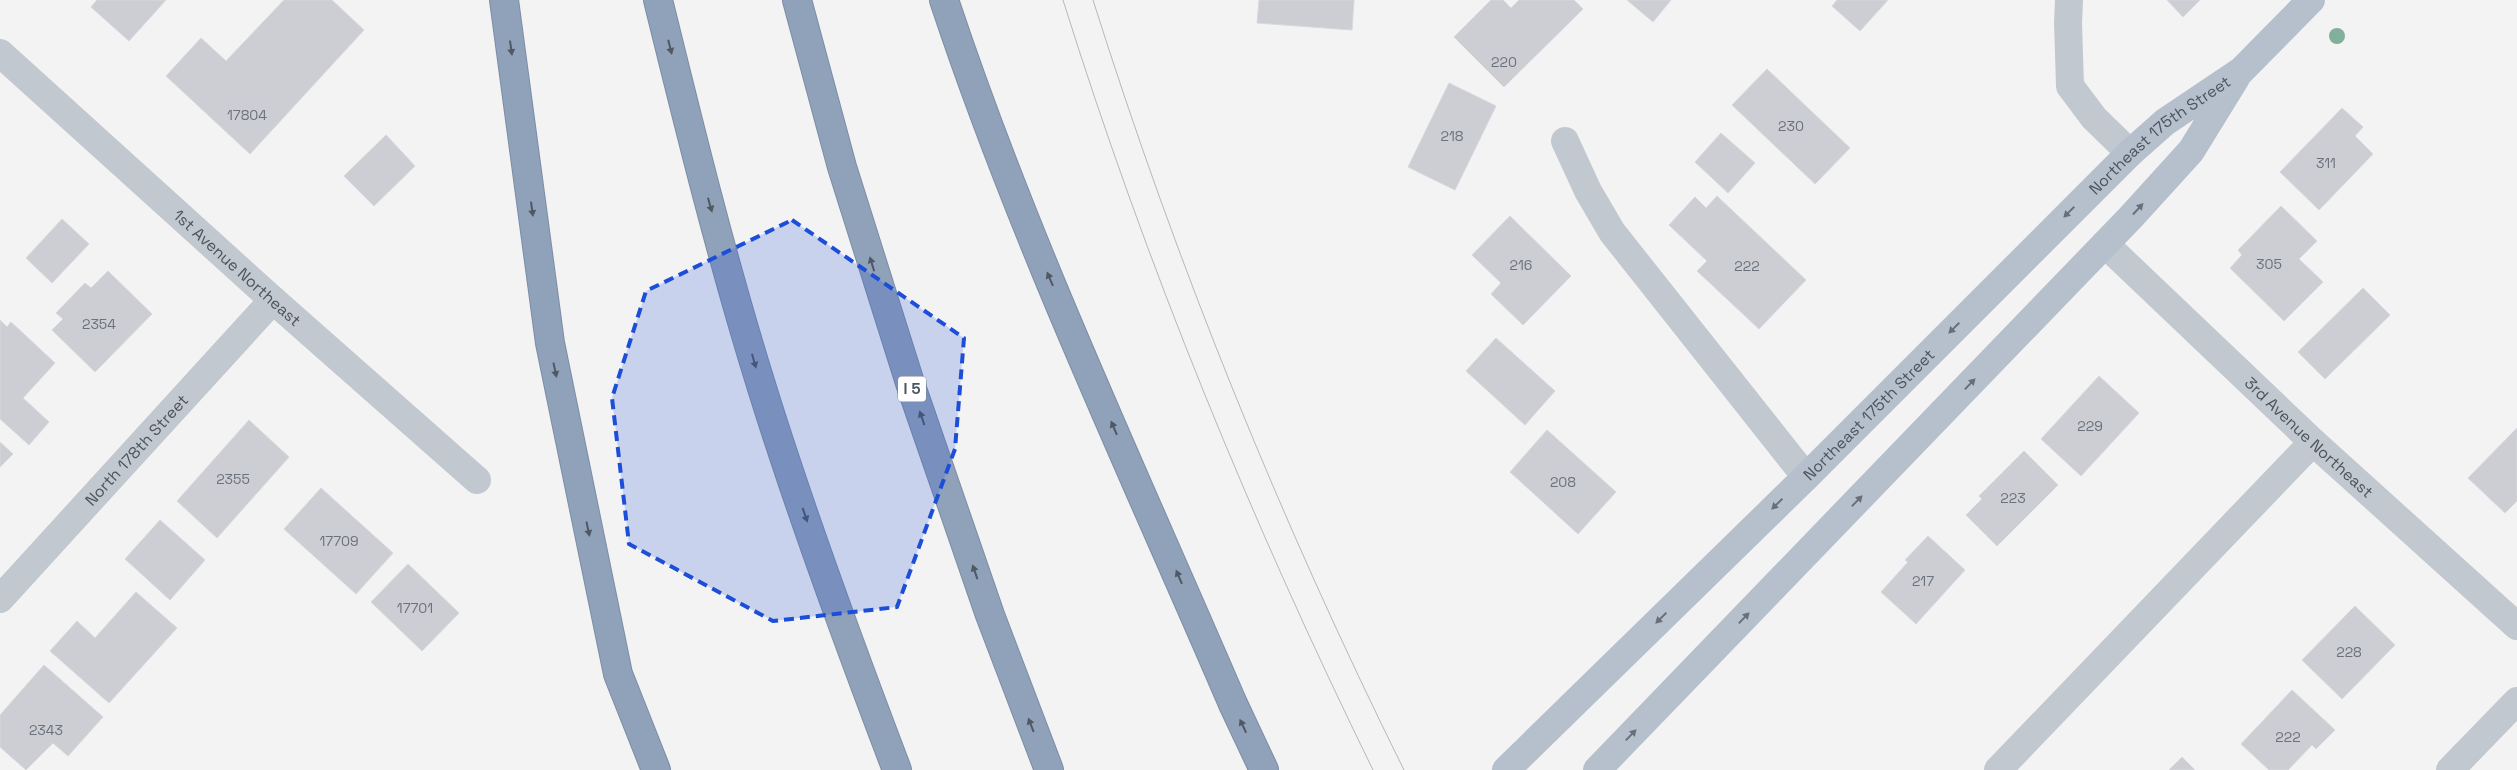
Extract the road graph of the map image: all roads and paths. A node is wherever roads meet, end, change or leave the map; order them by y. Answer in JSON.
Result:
{"nodes":[{"id":1,"x":504,"y":0,"type":"edge"},
{"id":2,"x":658,"y":0,"type":"edge"},
{"id":3,"x":797,"y":0,"type":"edge"},
{"id":4,"x":944,"y":0,"type":"edge"},
{"id":5,"x":2070,"y":0,"type":"edge"},
{"id":6,"x":2311,"y":0,"type":"edge"},
{"id":7,"x":0,"y":53,"type":"edge"},
{"id":8,"x":2241,"y":71,"type":"junction"},
{"id":9,"x":1564,"y":141,"type":"dead end"},
{"id":10,"x":2130,"y":153,"type":"junction"},
{"id":11,"x":2105,"y":244,"type":"junction"},
{"id":12,"x":273,"y":300,"type":"junction"},
{"id":13,"x":2313,"y":442,"type":"junction"},
{"id":14,"x":1806,"y":477,"type":"junction"},
{"id":15,"x":477,"y":480,"type":"dead end"},
{"id":16,"x":0,"y":600,"type":"edge"},
{"id":17,"x":2517,"y":626,"type":"edge"},
{"id":18,"x":2517,"y":701,"type":"edge"},
{"id":19,"x":656,"y":770,"type":"edge"},
{"id":20,"x":897,"y":770,"type":"edge"},
{"id":21,"x":1049,"y":770,"type":"edge"},
{"id":22,"x":1264,"y":770,"type":"edge"},
{"id":23,"x":1506,"y":770,"type":"edge"},
{"id":24,"x":1597,"y":770,"type":"edge"},
{"id":25,"x":1998,"y":770,"type":"edge"},
{"id":26,"x":2450,"y":770,"type":"edge"}],
"edges":[{"from":1,"to":19,"type":"highway","one_way":true},
{"from":2,"to":20,"type":"highway","one_way":true},
{"from":21,"to":3,"type":"highway","number":"I 5","one_way":true},
{"from":22,"to":4,"type":"highway","one_way":true},
{"from":5,"to":10,"type":"street"},
{"from":6,"to":8,"type":"main road","name":"Northeast 175th Street"},
{"from":7,"to":12,"type":"street","name":"1st Avenue Northeast"},
{"from":8,"to":10,"type":"main road","name":"Northeast 175th Street"},
{"from":11,"to":8,"type":"main road","name":"Northeast 175th Street","one_way":true},
{"from":9,"to":14,"type":"street"},
{"from":10,"to":14,"type":"main road","name":"Northeast 175th Street","one_way":true},
{"from":11,"to":13,"type":"street","name":"3rd Avenue Northeast"},
{"from":24,"to":11,"type":"main road","name":"Northeast 175th Street","one_way":true},
{"from":12,"to":15,"type":"street","name":"1st Avenue Northeast"},
{"from":12,"to":16,"type":"street","name":"North 178th Street"},
{"from":13,"to":17,"type":"street","name":"3rd Avenue Northeast"},
{"from":13,"to":25,"type":"street"},
{"from":14,"to":23,"type":"main road","name":"Northeast 175th Street","one_way":true},
{"from":18,"to":26,"type":"street"}]}
